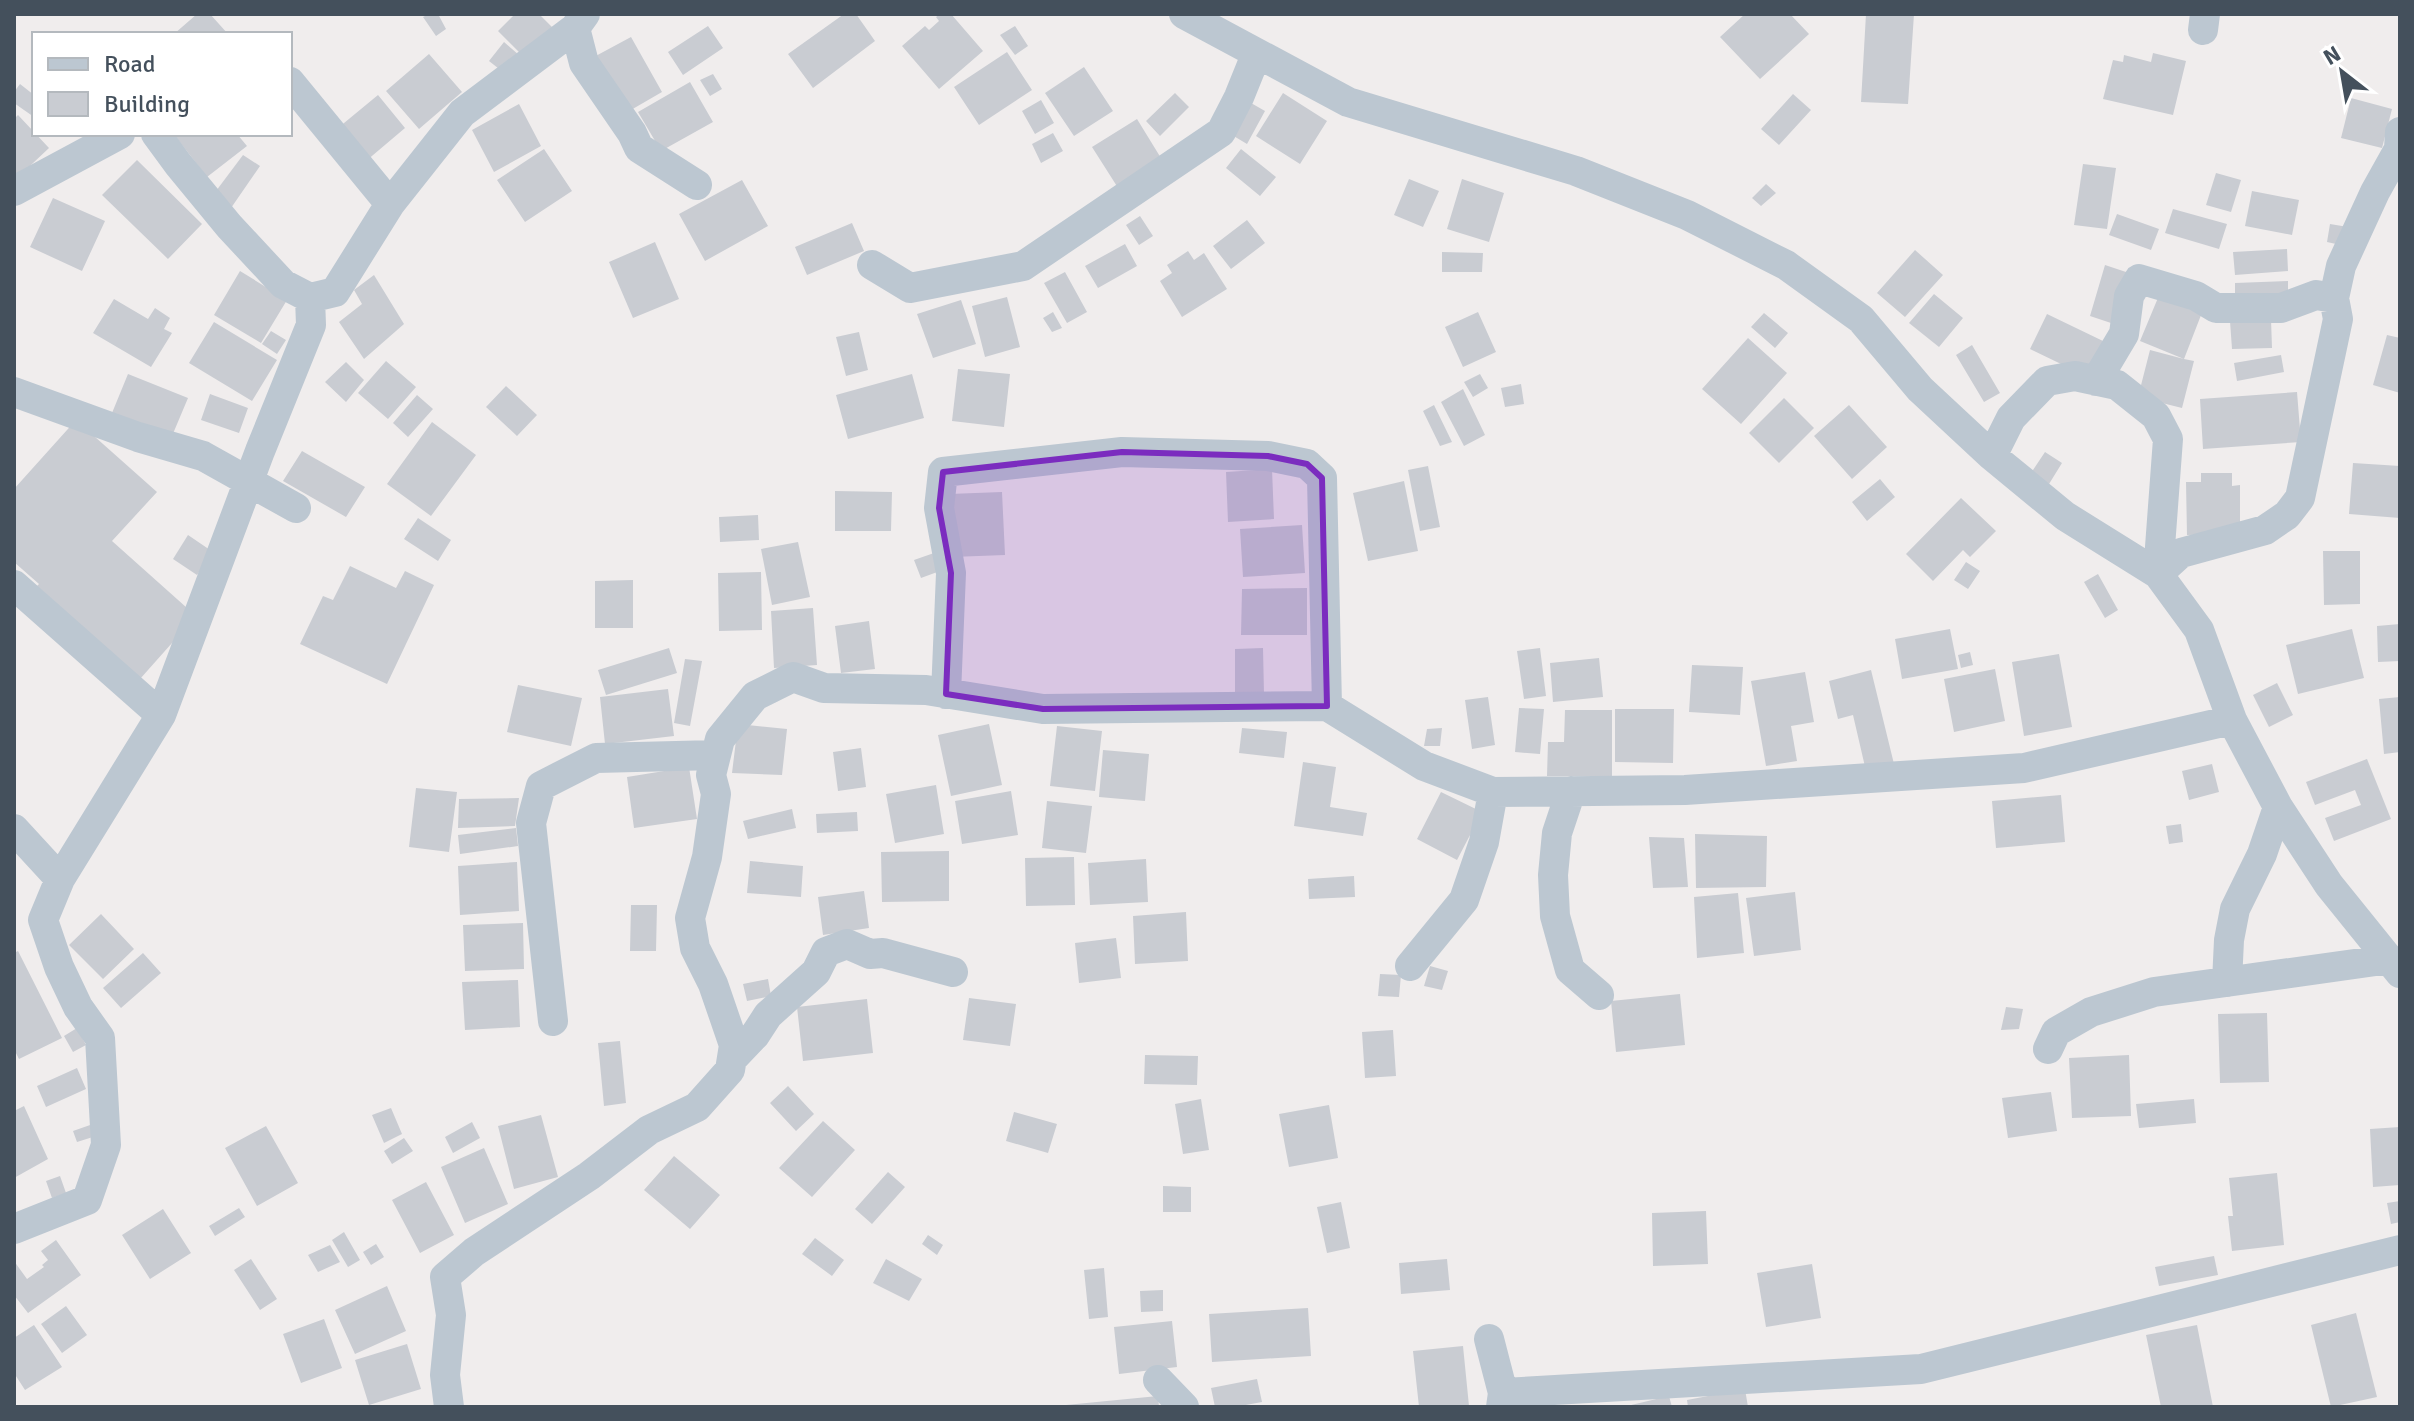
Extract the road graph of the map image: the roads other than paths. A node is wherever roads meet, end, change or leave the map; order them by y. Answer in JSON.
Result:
{"nodes":[{"id":1,"x":1184,"y":14,"type":"edge"},
{"id":2,"x":580,"y":21,"type":"edge"},
{"id":3,"x":1256,"y":55,"type":"junction"},
{"id":4,"x":292,"y":84,"type":"edge"},
{"id":5,"x":2400,"y":132,"type":"edge"},
{"id":6,"x":116,"y":136,"type":"edge"},
{"id":7,"x":157,"y":136,"type":"edge"},
{"id":8,"x":697,"y":185,"type":"dead end"},
{"id":9,"x":14,"y":191,"type":"edge"},
{"id":10,"x":390,"y":204,"type":"junction"},
{"id":11,"x":872,"y":265,"type":"dead end"},
{"id":12,"x":310,"y":298,"type":"junction"},
{"id":13,"x":2334,"y":298,"type":"junction"},
{"id":14,"x":2096,"y":381,"type":"junction"},
{"id":15,"x":14,"y":392,"type":"edge"},
{"id":16,"x":1992,"y":456,"type":"junction"},
{"id":17,"x":250,"y":483,"type":"junction"},
{"id":18,"x":296,"y":508,"type":"dead end"},
{"id":19,"x":2158,"y":574,"type":"junction"},
{"id":20,"x":14,"y":585,"type":"edge"},
{"id":21,"x":946,"y":694,"type":"junction"},
{"id":22,"x":1327,"y":706,"type":"junction"},
{"id":23,"x":161,"y":715,"type":"junction"},
{"id":24,"x":2232,"y":720,"type":"junction"},
{"id":25,"x":716,"y":755,"type":"junction"},
{"id":26,"x":1571,"y":791,"type":"junction"},
{"id":27,"x":1493,"y":792,"type":"junction"},
{"id":28,"x":2278,"y":807,"type":"junction"},
{"id":29,"x":14,"y":829,"type":"edge"},
{"id":30,"x":60,"y":879,"type":"junction"},
{"id":31,"x":1410,"y":966,"type":"dead end"},
{"id":32,"x":2395,"y":966,"type":"edge"},
{"id":33,"x":953,"y":972,"type":"dead end"},
{"id":34,"x":2227,"y":982,"type":"junction"},
{"id":35,"x":1599,"y":995,"type":"dead end"},
{"id":36,"x":553,"y":1021,"type":"dead end"},
{"id":37,"x":2048,"y":1049,"type":"dead end"},
{"id":38,"x":732,"y":1059,"type":"junction"},
{"id":39,"x":14,"y":1229,"type":"edge"},
{"id":40,"x":2400,"y":1250,"type":"edge"},
{"id":41,"x":1489,"y":1339,"type":"dead end"},
{"id":42,"x":1158,"y":1380,"type":"dead end"},
{"id":43,"x":1502,"y":1400,"type":"edge"},
{"id":44,"x":449,"y":1407,"type":"edge"},
{"id":45,"x":1184,"y":1407,"type":"edge"}],
"edges":[{"from":1,"to":3,"type":"street"},
{"from":2,"to":8,"type":"street"},
{"from":2,"to":10,"type":"street"},
{"from":3,"to":11,"type":"street"},
{"from":3,"to":16,"type":"street"},
{"from":4,"to":10,"type":"street"},
{"from":5,"to":13,"type":"street"},
{"from":6,"to":9,"type":"street"},
{"from":7,"to":12,"type":"street"},
{"from":10,"to":12,"type":"street"},
{"from":12,"to":17,"type":"street"},
{"from":13,"to":14,"type":"street"},
{"from":13,"to":19,"type":"street"},
{"from":14,"to":16,"type":"street"},
{"from":14,"to":19,"type":"street"},
{"from":15,"to":17,"type":"street"},
{"from":16,"to":19,"type":"street"},
{"from":17,"to":18,"type":"street"},
{"from":17,"to":23,"type":"street"},
{"from":19,"to":24,"type":"street"},
{"from":20,"to":23,"type":"street"},
{"from":21,"to":22,"type":"street"},
{"from":21,"to":22,"type":"street"},
{"from":21,"to":25,"type":"street"},
{"from":22,"to":27,"type":"street"},
{"from":23,"to":30,"type":"street"},
{"from":24,"to":26,"type":"street"},
{"from":24,"to":28,"type":"street"},
{"from":25,"to":36,"type":"street"},
{"from":25,"to":38,"type":"street"},
{"from":26,"to":27,"type":"street"},
{"from":26,"to":35,"type":"street"},
{"from":27,"to":31,"type":"street"},
{"from":28,"to":32,"type":"street"},
{"from":28,"to":34,"type":"street"},
{"from":29,"to":30,"type":"street"},
{"from":30,"to":39,"type":"street"},
{"from":32,"to":34,"type":"street"},
{"from":33,"to":38,"type":"street"},
{"from":34,"to":37,"type":"street"},
{"from":38,"to":44,"type":"street"},
{"from":40,"to":43,"type":"street"},
{"from":41,"to":43,"type":"street"},
{"from":42,"to":45,"type":"street"}]}
